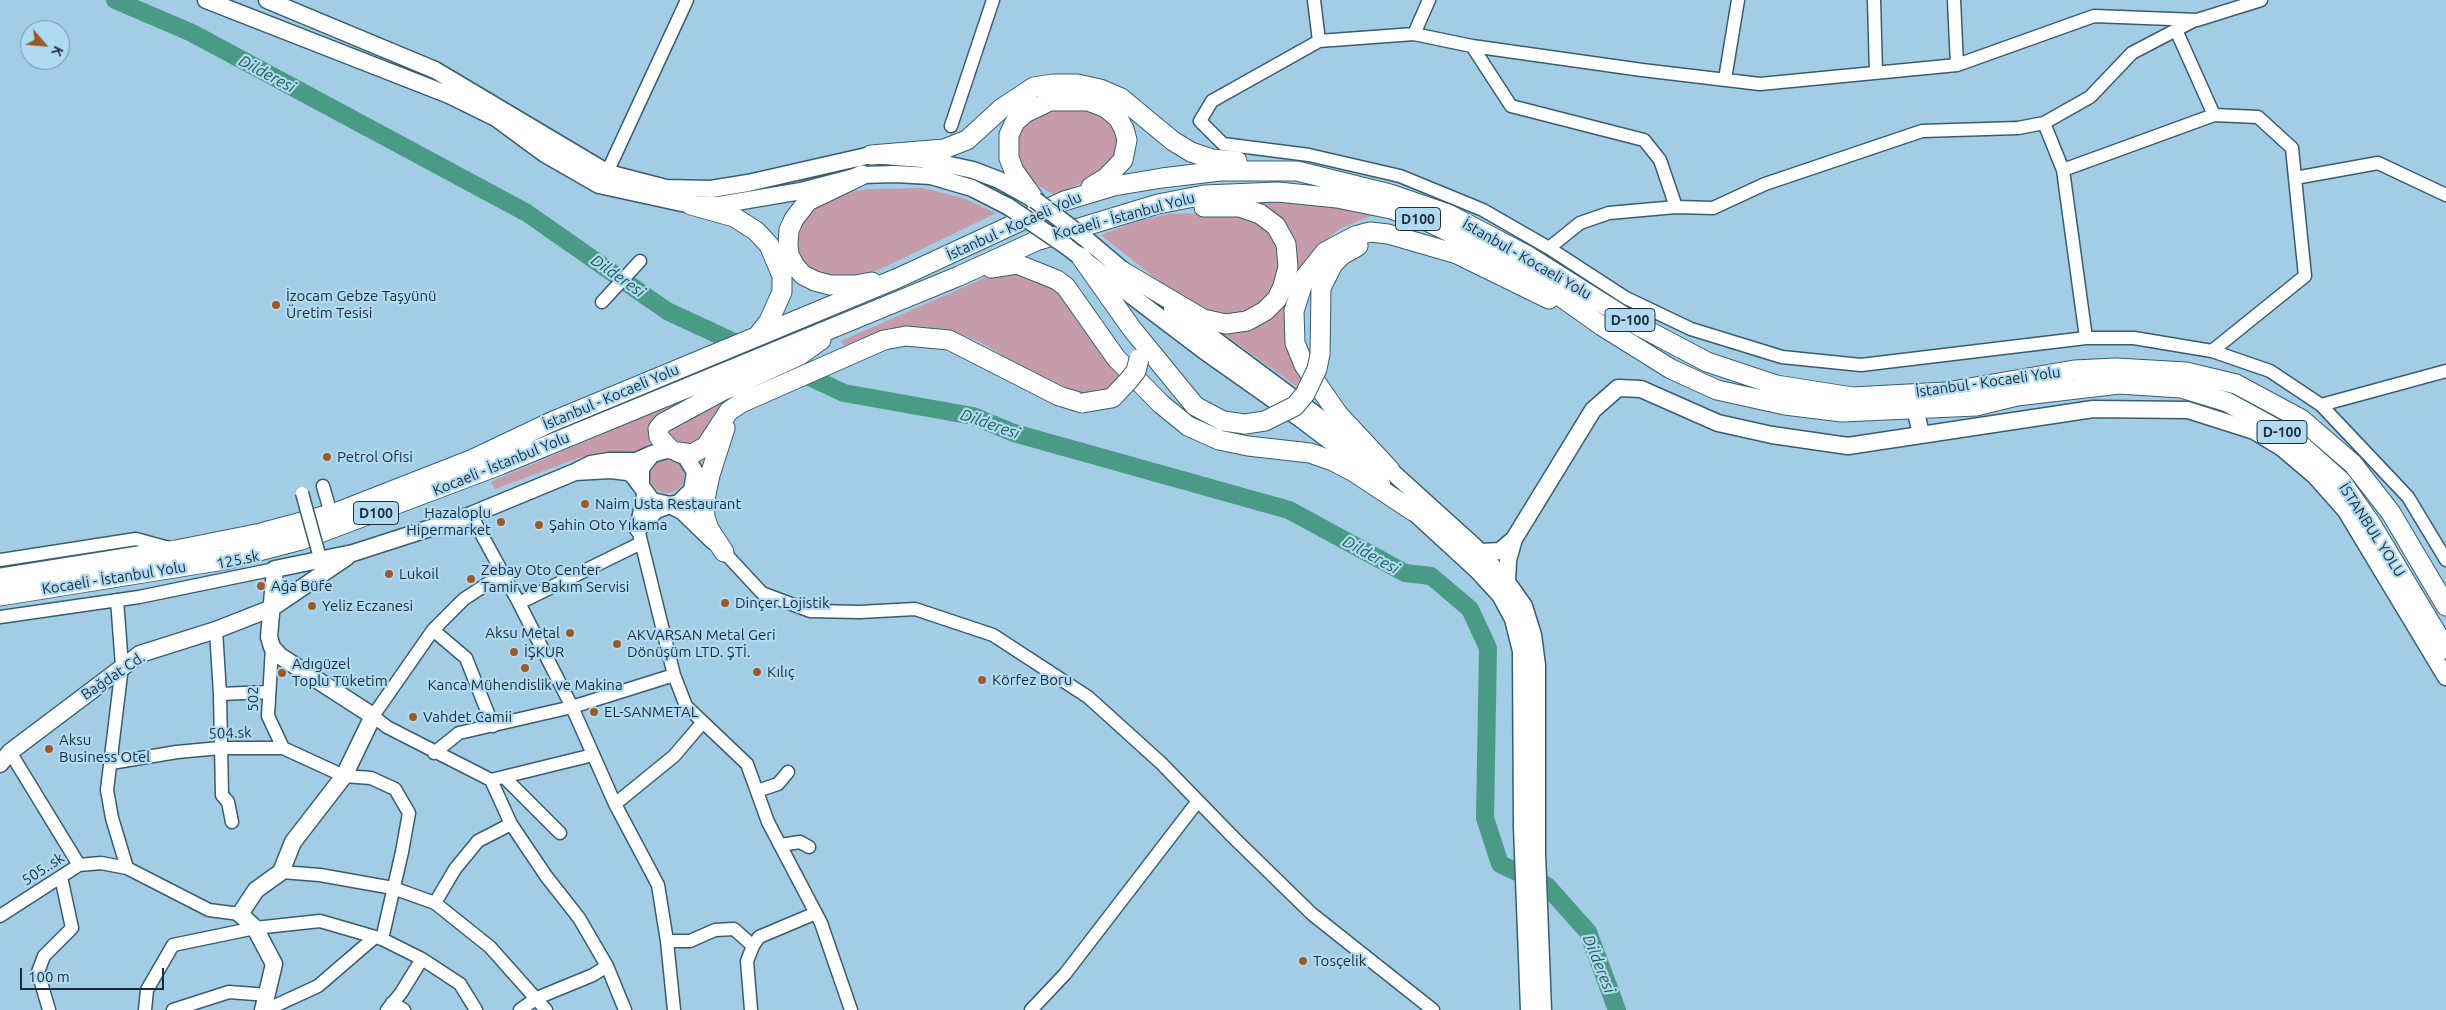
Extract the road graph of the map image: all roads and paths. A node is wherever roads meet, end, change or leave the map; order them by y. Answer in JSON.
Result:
{"nodes":[{"id":1,"x":206,"y":0,"type":"edge"},
{"id":2,"x":267,"y":0,"type":"edge"},
{"id":3,"x":687,"y":0,"type":"edge"},
{"id":4,"x":992,"y":0,"type":"edge"},
{"id":5,"x":1314,"y":0,"type":"edge"},
{"id":6,"x":1429,"y":0,"type":"edge"},
{"id":7,"x":1738,"y":0,"type":"edge"},
{"id":8,"x":1874,"y":0,"type":"edge"},
{"id":9,"x":1954,"y":0,"type":"edge"},
{"id":10,"x":2261,"y":0,"type":"edge"},
{"id":11,"x":2222,"y":6,"type":"edge"},
{"id":12,"x":2197,"y":20,"type":"junction"},
{"id":13,"x":2176,"y":30,"type":"junction"},
{"id":14,"x":1414,"y":34,"type":"junction"},
{"id":15,"x":1319,"y":41,"type":"junction"},
{"id":16,"x":1472,"y":46,"type":"junction"},
{"id":17,"x":1957,"y":64,"type":"junction"},
{"id":18,"x":1876,"y":72,"type":"junction"},
{"id":19,"x":1725,"y":79,"type":"junction"},
{"id":20,"x":2214,"y":115,"type":"junction"},
{"id":21,"x":2044,"y":123,"type":"junction"},
{"id":22,"x":951,"y":126,"type":"dead end"},
{"id":23,"x":871,"y":155,"type":"junction"},
{"id":24,"x":2063,"y":170,"type":"junction"},
{"id":25,"x":1297,"y":171,"type":"junction"},
{"id":26,"x":862,"y":176,"type":"junction"},
{"id":27,"x":2295,"y":178,"type":"junction"},
{"id":28,"x":604,"y":179,"type":"junction"},
{"id":29,"x":2446,"y":195,"type":"edge"},
{"id":30,"x":1035,"y":200,"type":"junction"},
{"id":31,"x":1064,"y":201,"type":"junction"},
{"id":32,"x":1158,"y":204,"type":"junction"},
{"id":33,"x":691,"y":205,"type":"junction"},
{"id":34,"x":1676,"y":207,"type":"junction"},
{"id":35,"x":1078,"y":248,"type":"junction"},
{"id":36,"x":1549,"y":248,"type":"junction"},
{"id":37,"x":1440,"y":249,"type":"junction"},
{"id":38,"x":640,"y":261,"type":"dead end"},
{"id":39,"x":1122,"y":271,"type":"junction"},
{"id":40,"x":958,"y":276,"type":"junction"},
{"id":41,"x":898,"y":278,"type":"junction"},
{"id":42,"x":602,"y":302,"type":"dead end"},
{"id":43,"x":1602,"y":326,"type":"junction"},
{"id":44,"x":1132,"y":329,"type":"junction"},
{"id":45,"x":758,"y":335,"type":"junction"},
{"id":46,"x":2086,"y":338,"type":"junction"},
{"id":47,"x":2212,"y":351,"type":"junction"},
{"id":48,"x":2446,"y":371,"type":"edge"},
{"id":49,"x":739,"y":374,"type":"junction"},
{"id":50,"x":766,"y":392,"type":"junction"},
{"id":51,"x":2017,"y":396,"type":"joint"},
{"id":52,"x":2321,"y":405,"type":"junction"},
{"id":53,"x":1915,"y":408,"type":"junction"},
{"id":54,"x":1921,"y":434,"type":"junction"},
{"id":55,"x":667,"y":452,"type":"junction"},
{"id":56,"x":1390,"y":470,"type":"junction"},
{"id":57,"x":576,"y":472,"type":"junction"},
{"id":58,"x":323,"y":486,"type":"dead end"},
{"id":59,"x":643,"y":490,"type":"junction"},
{"id":60,"x":302,"y":493,"type":"dead end"},
{"id":61,"x":670,"y":505,"type":"junction"},
{"id":62,"x":1413,"y":511,"type":"junction"},
{"id":63,"x":331,"y":514,"type":"junction"},
{"id":64,"x":471,"y":515,"type":"junction"},
{"id":65,"x":639,"y":536,"type":"junction"},
{"id":66,"x":1514,"y":539,"type":"junction"},
{"id":67,"x":301,"y":540,"type":"junction"},
{"id":68,"x":176,"y":550,"type":"junction"},
{"id":69,"x":724,"y":552,"type":"junction"},
{"id":70,"x":1480,"y":552,"type":"junction"},
{"id":71,"x":353,"y":553,"type":"junction"},
{"id":72,"x":314,"y":556,"type":"junction"},
{"id":73,"x":0,"y":560,"type":"edge"},
{"id":74,"x":2446,"y":560,"type":"edge"},
{"id":75,"x":275,"y":569,"type":"junction"},
{"id":76,"x":504,"y":573,"type":"junction"},
{"id":77,"x":0,"y":578,"type":"edge"},
{"id":78,"x":1507,"y":582,"type":"junction"},
{"id":79,"x":0,"y":596,"type":"edge"},
{"id":80,"x":117,"y":600,"type":"junction"},
{"id":81,"x":519,"y":603,"type":"junction"},
{"id":82,"x":2446,"y":606,"type":"edge"},
{"id":83,"x":272,"y":608,"type":"junction"},
{"id":84,"x":0,"y":617,"type":"edge"},
{"id":85,"x":216,"y":630,"type":"junction"},
{"id":86,"x":433,"y":630,"type":"junction"},
{"id":87,"x":272,"y":647,"type":"junction"},
{"id":88,"x":2446,"y":649,"type":"edge"},
{"id":89,"x":122,"y":666,"type":"junction"},
{"id":90,"x":674,"y":675,"type":"junction"},
{"id":91,"x":2446,"y":677,"type":"edge"},
{"id":92,"x":269,"y":692,"type":"junction"},
{"id":93,"x":220,"y":694,"type":"junction"},
{"id":94,"x":572,"y":707,"type":"junction"},
{"id":95,"x":373,"y":716,"type":"junction"},
{"id":96,"x":703,"y":722,"type":"junction"},
{"id":97,"x":493,"y":726,"type":"junction"},
{"id":98,"x":220,"y":748,"type":"junction"},
{"id":99,"x":282,"y":748,"type":"junction"},
{"id":100,"x":434,"y":752,"type":"junction"},
{"id":101,"x":593,"y":755,"type":"junction"},
{"id":102,"x":5,"y":758,"type":"edge"},
{"id":103,"x":111,"y":763,"type":"junction"},
{"id":104,"x":788,"y":772,"type":"dead end"},
{"id":105,"x":344,"y":776,"type":"junction"},
{"id":106,"x":505,"y":778,"type":"junction"},
{"id":107,"x":491,"y":780,"type":"junction"},
{"id":108,"x":757,"y":791,"type":"junction"},
{"id":109,"x":1198,"y":801,"type":"junction"},
{"id":110,"x":615,"y":804,"type":"junction"},
{"id":111,"x":232,"y":822,"type":"dead end"},
{"id":112,"x":511,"y":824,"type":"junction"},
{"id":113,"x":560,"y":833,"type":"dead end"},
{"id":114,"x":780,"y":845,"type":"junction"},
{"id":115,"x":809,"y":846,"type":"dead end"},
{"id":116,"x":79,"y":865,"type":"junction"},
{"id":117,"x":127,"y":868,"type":"junction"},
{"id":118,"x":281,"y":872,"type":"junction"},
{"id":119,"x":60,"y":877,"type":"junction"},
{"id":120,"x":393,"y":888,"type":"junction"},
{"id":121,"x":435,"y":903,"type":"junction"},
{"id":122,"x":816,"y":913,"type":"junction"},
{"id":123,"x":240,"y":914,"type":"junction"},
{"id":124,"x":0,"y":916,"type":"edge"},
{"id":125,"x":255,"y":928,"type":"junction"},
{"id":126,"x":378,"y":938,"type":"junction"},
{"id":127,"x":668,"y":941,"type":"junction"},
{"id":128,"x":753,"y":946,"type":"junction"},
{"id":129,"x":422,"y":959,"type":"junction"},
{"id":130,"x":607,"y":966,"type":"junction"},
{"id":131,"x":538,"y":998,"type":"junction"},
{"id":132,"x":266,"y":1005,"type":"edge"},
{"id":133,"x":390,"y":1007,"type":"edge"},
{"id":134,"x":49,"y":1010,"type":"edge"},
{"id":135,"x":145,"y":1010,"type":"edge"},
{"id":136,"x":173,"y":1010,"type":"edge"},
{"id":137,"x":404,"y":1010,"type":"edge"},
{"id":138,"x":476,"y":1010,"type":"edge"},
{"id":139,"x":520,"y":1010,"type":"edge"},
{"id":140,"x":546,"y":1010,"type":"edge"},
{"id":141,"x":625,"y":1010,"type":"edge"},
{"id":142,"x":674,"y":1010,"type":"edge"},
{"id":143,"x":751,"y":1010,"type":"edge"},
{"id":144,"x":851,"y":1010,"type":"edge"},
{"id":145,"x":1031,"y":1010,"type":"edge"},
{"id":146,"x":1433,"y":1010,"type":"edge"},
{"id":147,"x":1529,"y":1010,"type":"edge"},
{"id":148,"x":1543,"y":1010,"type":"edge"}],
"edges":[{"from":1,"to":28,"type":"main road"},
{"from":2,"to":28,"type":"main road"},
{"from":3,"to":28,"type":"street"},
{"from":4,"to":22,"type":"street"},
{"from":5,"to":15,"type":"street"},
{"from":6,"to":14,"type":"street"},
{"from":7,"to":19,"type":"street"},
{"from":8,"to":18,"type":"street"},
{"from":9,"to":17,"type":"street"},
{"from":10,"to":11,"type":"street"},
{"from":11,"to":12,"type":"street"},
{"from":12,"to":13,"type":"street"},
{"from":12,"to":17,"type":"street"},
{"from":13,"to":20,"type":"street"},
{"from":13,"to":21,"type":"street"},
{"from":14,"to":15,"type":"street"},
{"from":14,"to":16,"type":"street"},
{"from":15,"to":36,"type":"street"},
{"from":16,"to":19,"type":"street"},
{"from":16,"to":34,"type":"street"},
{"from":17,"to":18,"type":"street"},
{"from":18,"to":19,"type":"street"},
{"from":20,"to":24,"type":"street"},
{"from":20,"to":27,"type":"street"},
{"from":21,"to":24,"type":"street"},
{"from":21,"to":34,"type":"street"},
{"from":23,"to":25,"type":"highway"},
{"from":23,"to":28,"type":"main road"},
{"from":23,"to":30,"type":"main road"},
{"from":24,"to":46,"type":"street"},
{"from":25,"to":31,"type":"highway","name":"İstanbul - Kocaeli Yolu","number":"D-100"},
{"from":25,"to":82,"type":"highway","name":"İstanbul - Kocaeli Yolu","number":"D-100"},
{"from":26,"to":33,"type":"main road"},
{"from":26,"to":35,"type":"main road","bridge":true},
{"from":26,"to":41,"type":"highway"},
{"from":27,"to":29,"type":"street"},
{"from":27,"to":47,"type":"street"},
{"from":28,"to":33,"type":"main road"},
{"from":30,"to":31,"type":"highway"},
{"from":30,"to":35,"type":"main road","bridge":true},
{"from":31,"to":41,"type":"highway","name":"İstanbul - Kocaeli Yolu","number":"D-100"},
{"from":32,"to":39,"type":"highway"},
{"from":32,"to":40,"type":"highway","name":"Kocaeli - İstanbul Yolu","number":"D100"},
{"from":32,"to":43,"type":"highway","name":"Kocaeli - İstanbul Yolu","number":"D100"},
{"from":33,"to":45,"type":"highway"},
{"from":34,"to":36,"type":"street"},
{"from":35,"to":39,"type":"main road"},
{"from":35,"to":44,"type":"highway"},
{"from":35,"to":62,"type":"main road"},
{"from":36,"to":46,"type":"street"},
{"from":37,"to":43,"type":"highway"},
{"from":37,"to":44,"type":"highway","bridge":true},
{"from":37,"to":56,"type":"highway"},
{"from":38,"to":42,"type":"street"},
{"from":39,"to":56,"type":"main road"},
{"from":40,"to":49,"type":"highway","name":"Kocaeli - İstanbul Yolu","number":"D100"},
{"from":40,"to":62,"type":"highway"},
{"from":41,"to":45,"type":"highway","name":"İstanbul - Kocaeli Yolu","number":"D-100"},
{"from":43,"to":53,"type":"highway","name":"Kocaeli - İstanbul Yolu","number":"D100"},
{"from":44,"to":50,"type":"highway","bridge":true},
{"from":45,"to":63,"type":"highway","name":"İstanbul - Kocaeli Yolu","number":"D100"},
{"from":46,"to":47,"type":"street"},
{"from":47,"to":52,"type":"street"},
{"from":48,"to":52,"type":"street"},
{"from":49,"to":55,"type":"highway"},
{"from":49,"to":67,"type":"highway","name":"Kocaeli - İstanbul Yolu","number":"D100"},
{"from":50,"to":55,"type":"highway"},
{"from":50,"to":69,"type":"highway"},
{"from":51,"to":53,"type":"highway","name":"Kocaeli - İstanbul Yolu","number":"D100"},
{"from":51,"to":88,"type":"highway","name":"İSTANBUL YOLU","number":"D-100"},
{"from":52,"to":74,"type":"street"},
{"from":53,"to":54,"type":"main road"},
{"from":54,"to":66,"type":"main road"},
{"from":54,"to":91,"type":"main road"},
{"from":55,"to":57,"type":"main road"},
{"from":55,"to":59,"type":"main road"},
{"from":55,"to":61,"type":"main road"},
{"from":56,"to":70,"type":"main road"},
{"from":57,"to":59,"type":"main road"},
{"from":57,"to":64,"type":"main road"},
{"from":58,"to":63,"type":"street"},
{"from":59,"to":61,"type":"main road"},
{"from":59,"to":65,"type":"main road"},
{"from":60,"to":72,"type":"street","bridge":true},
{"from":61,"to":65,"type":"main road"},
{"from":61,"to":69,"type":"main road"},
{"from":62,"to":147,"type":"main road"},
{"from":63,"to":68,"type":"highway","name":"İstanbul - Kocaeli Yolu","number":"D100"},
{"from":64,"to":71,"type":"main road"},
{"from":64,"to":76,"type":"street"},
{"from":65,"to":81,"type":"street"},
{"from":65,"to":90,"type":"street"},
{"from":66,"to":70,"type":"main road"},
{"from":66,"to":78,"type":"main road"},
{"from":67,"to":72,"type":"street"},
{"from":67,"to":79,"type":"highway","name":"Kocaeli - İstanbul Yolu","number":"D100"},
{"from":68,"to":73,"type":"street"},
{"from":68,"to":77,"type":"highway","name":"İstanbul - Kocaeli Yolu","number":"D100"},
{"from":69,"to":109,"type":"street"},
{"from":70,"to":78,"type":"main road"},
{"from":71,"to":72,"type":"main road"},
{"from":71,"to":83,"type":"main road","name":"Bağdat Cd."},
{"from":72,"to":75,"type":"main road"},
{"from":75,"to":80,"type":"street","name":"125.sk"},
{"from":75,"to":83,"type":"main road"},
{"from":76,"to":81,"type":"street"},
{"from":76,"to":86,"type":"street"},
{"from":78,"to":148,"type":"main road"},
{"from":80,"to":84,"type":"street","name":"125.sk"},
{"from":80,"to":89,"type":"street"},
{"from":81,"to":94,"type":"street"},
{"from":83,"to":85,"type":"main road","name":"Bağdat Cd."},
{"from":83,"to":87,"type":"main road"},
{"from":85,"to":89,"type":"main road","name":"Bağdat Cd."},
{"from":85,"to":93,"type":"street"},
{"from":86,"to":95,"type":"street"},
{"from":86,"to":97,"type":"street"},
{"from":87,"to":92,"type":"street","name":"502"},
{"from":87,"to":95,"type":"main road"},
{"from":89,"to":102,"type":"main road","name":"Bağdat Cd."},
{"from":89,"to":103,"type":"street"},
{"from":90,"to":94,"type":"street"},
{"from":90,"to":96,"type":"street"},
{"from":92,"to":93,"type":"street"},
{"from":92,"to":99,"type":"street","name":"502"},
{"from":93,"to":98,"type":"street"},
{"from":94,"to":97,"type":"street"},
{"from":94,"to":101,"type":"street"},
{"from":95,"to":100,"type":"street"},
{"from":95,"to":105,"type":"main road"},
{"from":96,"to":108,"type":"street"},
{"from":96,"to":110,"type":"street"},
{"from":97,"to":100,"type":"street"},
{"from":98,"to":99,"type":"street","name":"504.sk"},
{"from":98,"to":103,"type":"street","name":"504.sk"},
{"from":98,"to":111,"type":"street"},
{"from":99,"to":105,"type":"street","name":"504.sk"},
{"from":100,"to":107,"type":"street"},
{"from":101,"to":106,"type":"street"},
{"from":101,"to":110,"type":"street"},
{"from":102,"to":116,"type":"street"},
{"from":103,"to":117,"type":"street"},
{"from":104,"to":108,"type":"street"},
{"from":105,"to":118,"type":"main road"},
{"from":105,"to":120,"type":"street"},
{"from":106,"to":107,"type":"street"},
{"from":106,"to":113,"type":"street"},
{"from":107,"to":112,"type":"street"},
{"from":108,"to":114,"type":"street"},
{"from":109,"to":145,"type":"street"},
{"from":109,"to":146,"type":"street"},
{"from":110,"to":127,"type":"street"},
{"from":112,"to":121,"type":"street"},
{"from":112,"to":130,"type":"street"},
{"from":114,"to":115,"type":"street"},
{"from":114,"to":122,"type":"street"},
{"from":116,"to":117,"type":"street"},
{"from":116,"to":119,"type":"street","name":"505..sk"},
{"from":117,"to":123,"type":"street"},
{"from":118,"to":120,"type":"street"},
{"from":118,"to":123,"type":"main road"},
{"from":119,"to":124,"type":"street","name":"505..sk"},
{"from":119,"to":134,"type":"street"},
{"from":120,"to":121,"type":"street"},
{"from":120,"to":126,"type":"street"},
{"from":121,"to":131,"type":"street"},
{"from":122,"to":128,"type":"street"},
{"from":122,"to":144,"type":"street"},
{"from":123,"to":125,"type":"main road"},
{"from":125,"to":126,"type":"street"},
{"from":125,"to":132,"type":"main road"},
{"from":125,"to":135,"type":"street"},
{"from":126,"to":129,"type":"street"},
{"from":126,"to":132,"type":"street"},
{"from":127,"to":128,"type":"street"},
{"from":127,"to":142,"type":"street"},
{"from":128,"to":143,"type":"street"},
{"from":129,"to":133,"type":"street"},
{"from":129,"to":138,"type":"street"},
{"from":130,"to":131,"type":"street"},
{"from":130,"to":141,"type":"street"},
{"from":131,"to":139,"type":"street"},
{"from":131,"to":140,"type":"street"},
{"from":132,"to":136,"type":"street"},
{"from":133,"to":137,"type":"street"}]}
